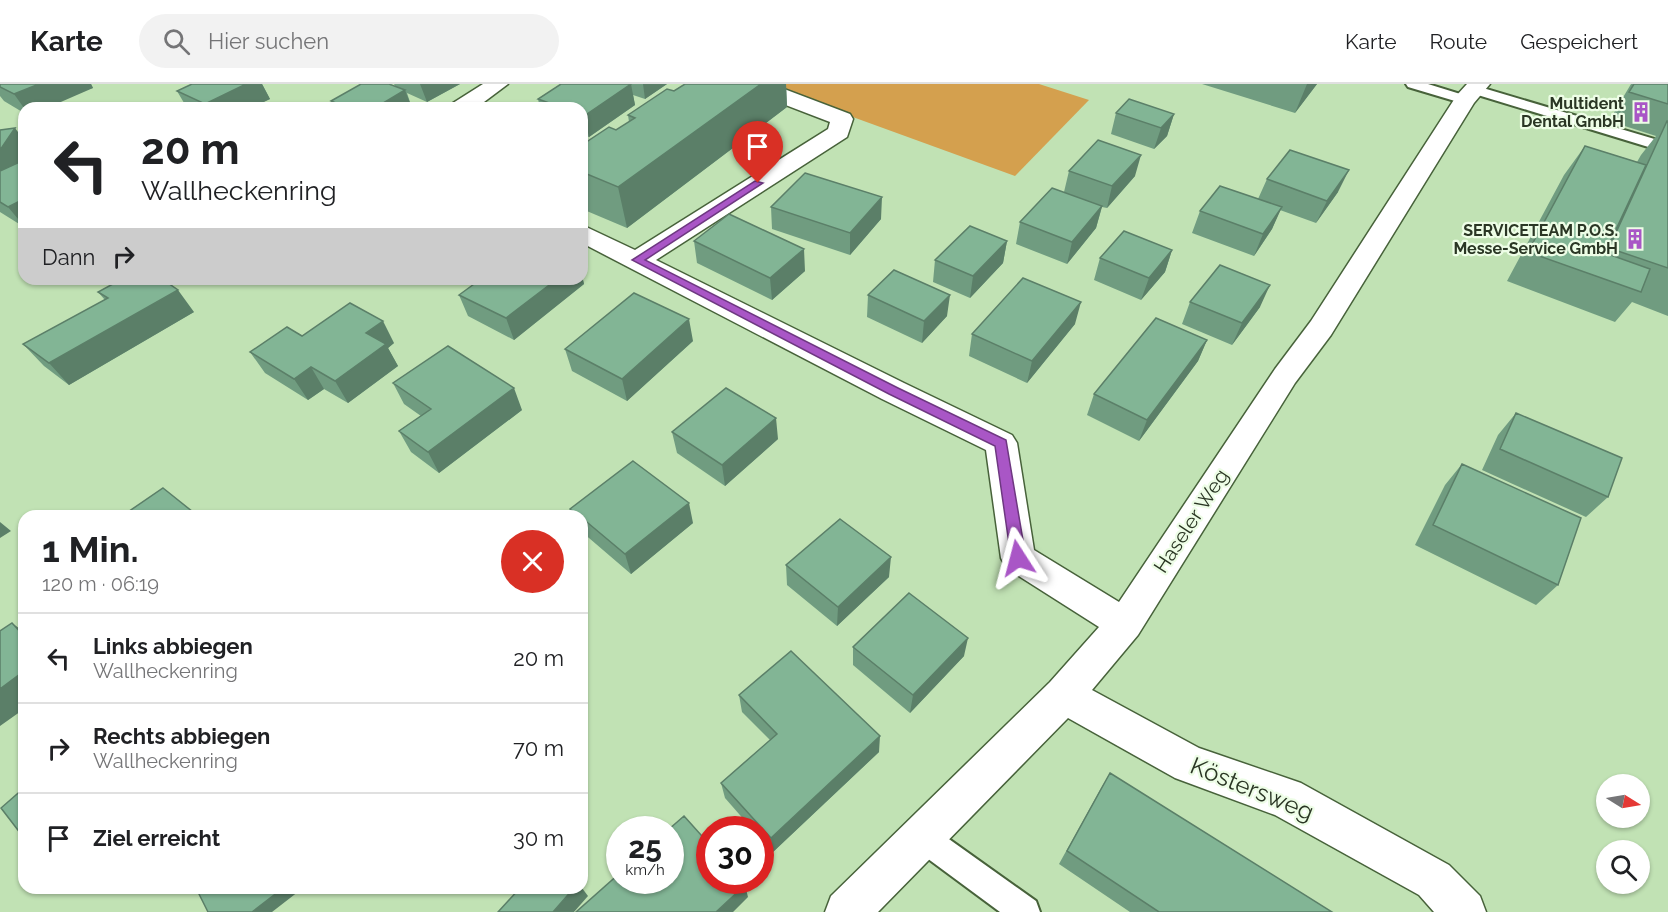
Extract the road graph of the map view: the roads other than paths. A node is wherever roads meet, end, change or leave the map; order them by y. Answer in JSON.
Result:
{"nodes":[{"id":1,"x":497,"y":84,"type":"edge"},
{"id":2,"x":752,"y":84,"type":"edge"},
{"id":3,"x":1413,"y":84,"type":"edge"},
{"id":4,"x":1473,"y":91,"type":"edge"},
{"id":5,"x":470,"y":102,"type":"edge"},
{"id":6,"x":1668,"y":148,"type":"edge"},
{"id":7,"x":588,"y":236,"type":"edge"},
{"id":8,"x":637,"y":260,"type":"junction"},
{"id":9,"x":1125,"y":624,"type":"junction"},
{"id":10,"x":1064,"y":695,"type":"junction"},
{"id":11,"x":922,"y":837,"type":"junction"},
{"id":12,"x":847,"y":912,"type":"edge"},
{"id":13,"x":1025,"y":912,"type":"edge"},
{"id":14,"x":1464,"y":912,"type":"edge"}],
"edges":[{"from":1,"to":5,"type":"street"},
{"from":2,"to":8,"type":"street"},
{"from":3,"to":4,"type":"lane"},
{"from":4,"to":6,"type":"lane"},
{"from":4,"to":9,"type":"street","name":"Haseler Weg"},
{"from":7,"to":8,"type":"street"},
{"from":8,"to":9,"type":"street"},
{"from":9,"to":10,"type":"street","name":"Haseler Weg"},
{"from":10,"to":11,"type":"street","name":"Haseler Weg"},
{"from":10,"to":14,"type":"street","name":"Köstersweg"},
{"from":11,"to":12,"type":"street","name":"Haseler Weg"},
{"from":11,"to":13,"type":"lane"}]}
